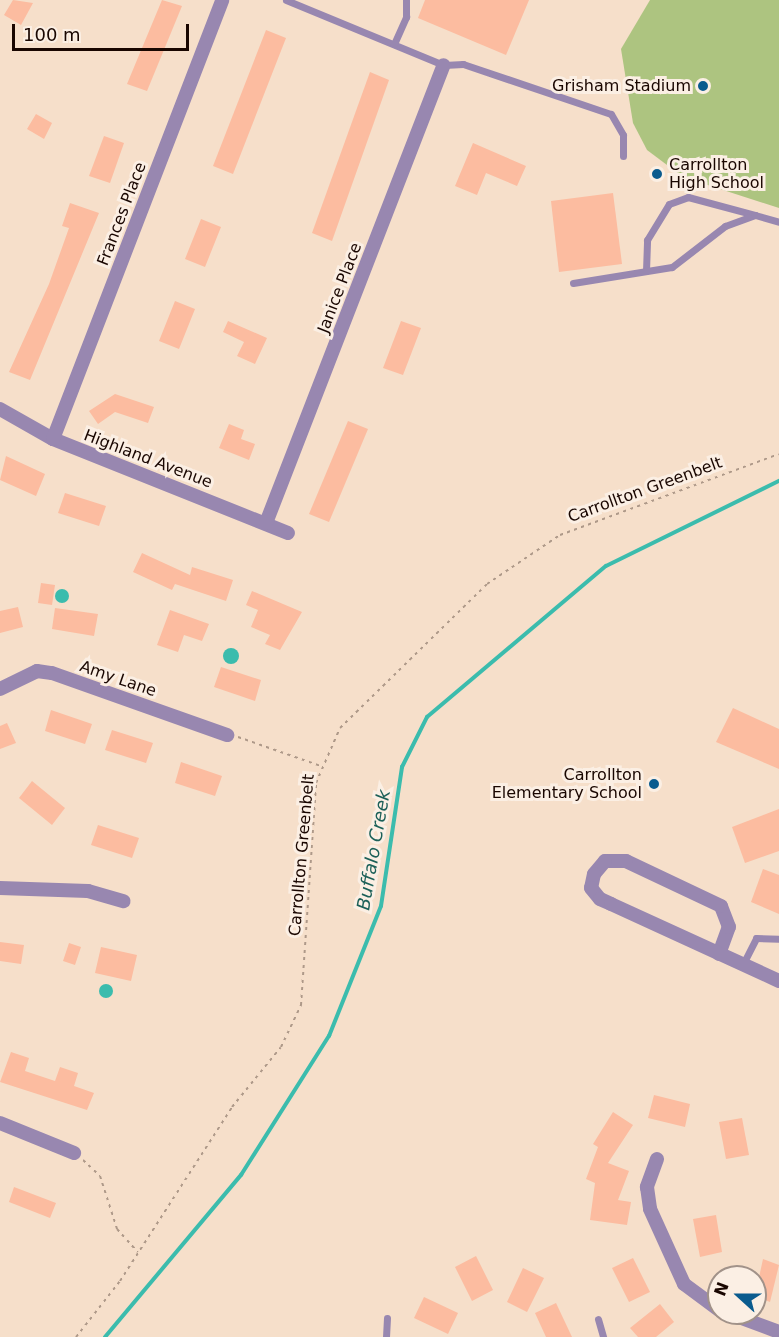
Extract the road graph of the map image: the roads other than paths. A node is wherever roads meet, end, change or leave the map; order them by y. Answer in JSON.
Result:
{"nodes":[{"id":1,"x":222,"y":0,"type":"edge"},
{"id":2,"x":286,"y":0,"type":"edge"},
{"id":3,"x":406,"y":0,"type":"edge"},
{"id":4,"x":394,"y":44,"type":"junction"},
{"id":5,"x":444,"y":65,"type":"junction"},
{"id":6,"x":623,"y":156,"type":"dead end"},
{"id":7,"x":755,"y":215,"type":"junction"},
{"id":8,"x":779,"y":222,"type":"edge"},
{"id":9,"x":646,"y":271,"type":"junction"},
{"id":10,"x":573,"y":283,"type":"dead end"},
{"id":11,"x":0,"y":409,"type":"edge"},
{"id":12,"x":53,"y":439,"type":"junction"},
{"id":13,"x":266,"y":523,"type":"junction"},
{"id":14,"x":288,"y":532,"type":"dead end"},
{"id":15,"x":0,"y":689,"type":"edge"},
{"id":16,"x":227,"y":735,"type":"road end"},
{"id":17,"x":0,"y":888,"type":"edge"},
{"id":18,"x":124,"y":901,"type":"dead end"},
{"id":19,"x":779,"y":939,"type":"edge"},
{"id":20,"x":719,"y":954,"type":"junction"},
{"id":21,"x":743,"y":964,"type":"junction"},
{"id":22,"x":779,"y":981,"type":"edge"},
{"id":23,"x":0,"y":1124,"type":"edge"},
{"id":24,"x":74,"y":1153,"type":"road end"},
{"id":25,"x":657,"y":1159,"type":"dead end"},
{"id":26,"x":707,"y":1301,"type":"edge"},
{"id":27,"x":387,"y":1318,"type":"dead end"},
{"id":28,"x":598,"y":1319,"type":"dead end"},
{"id":29,"x":760,"y":1325,"type":"edge"},
{"id":30,"x":779,"y":1332,"type":"edge"},
{"id":31,"x":386,"y":1337,"type":"edge"},
{"id":32,"x":603,"y":1337,"type":"edge"}],
"edges":[{"from":1,"to":12,"type":"street","name":"Frances Place"},
{"from":2,"to":4,"type":"lane"},
{"from":3,"to":4,"type":"lane"},
{"from":4,"to":5,"type":"lane"},
{"from":5,"to":6,"type":"lane"},
{"from":5,"to":13,"type":"street","name":"Janice Place"},
{"from":7,"to":8,"type":"lane"},
{"from":7,"to":9,"type":"lane"},
{"from":7,"to":9,"type":"lane"},
{"from":9,"to":10,"type":"lane"},
{"from":11,"to":12,"type":"street","name":"Highland Avenue"},
{"from":12,"to":13,"type":"street","name":"Highland Avenue"},
{"from":13,"to":14,"type":"street","name":"Highland Avenue"},
{"from":15,"to":16,"type":"street","name":"Amy Lane"},
{"from":17,"to":18,"type":"street"},
{"from":19,"to":21,"type":"lane"},
{"from":20,"to":20,"type":"street"},
{"from":20,"to":21,"type":"street"},
{"from":21,"to":22,"type":"street"},
{"from":23,"to":24,"type":"street"},
{"from":25,"to":26,"type":"street"},
{"from":27,"to":31,"type":"lane"},
{"from":28,"to":32,"type":"lane"},
{"from":29,"to":30,"type":"street"}]}
